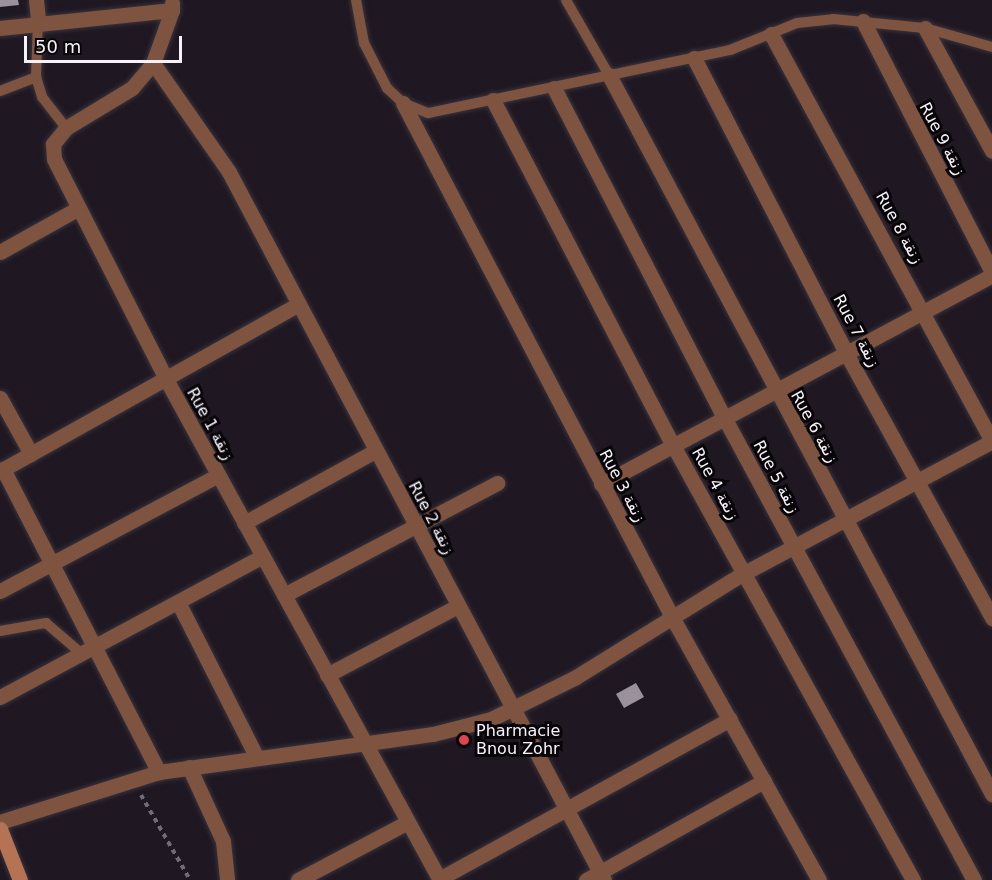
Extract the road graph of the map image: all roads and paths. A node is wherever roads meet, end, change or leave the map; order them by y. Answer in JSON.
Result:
{"nodes":[{"id":1,"x":36,"y":0,"type":"edge"},
{"id":2,"x":356,"y":0,"type":"edge"},
{"id":3,"x":566,"y":0,"type":"edge"},
{"id":4,"x":172,"y":5,"type":"edge"},
{"id":5,"x":38,"y":20,"type":"junction"},
{"id":6,"x":863,"y":21,"type":"junction"},
{"id":7,"x":0,"y":28,"type":"edge"},
{"id":8,"x":925,"y":28,"type":"junction"},
{"id":9,"x":771,"y":34,"type":"junction"},
{"id":10,"x":992,"y":47,"type":"edge"},
{"id":11,"x":694,"y":58,"type":"junction"},
{"id":12,"x":153,"y":63,"type":"junction"},
{"id":13,"x":609,"y":75,"type":"junction"},
{"id":14,"x":36,"y":77,"type":"junction"},
{"id":15,"x":554,"y":88,"type":"junction"},
{"id":16,"x":0,"y":91,"type":"edge"},
{"id":17,"x":493,"y":100,"type":"junction"},
{"id":18,"x":403,"y":103,"type":"junction"},
{"id":19,"x":66,"y":128,"type":"junction"},
{"id":20,"x":992,"y":151,"type":"edge"},
{"id":21,"x":75,"y":210,"type":"junction"},
{"id":22,"x":0,"y":252,"type":"edge"},
{"id":23,"x":992,"y":274,"type":"edge"},
{"id":24,"x":299,"y":304,"type":"junction"},
{"id":25,"x":925,"y":313,"type":"junction"},
{"id":26,"x":846,"y":353,"type":"junction"},
{"id":27,"x":166,"y":380,"type":"junction"},
{"id":28,"x":774,"y":392,"type":"junction"},
{"id":29,"x":0,"y":398,"type":"edge"},
{"id":30,"x":725,"y":419,"type":"junction"},
{"id":31,"x":992,"y":441,"type":"edge"},
{"id":32,"x":674,"y":447,"type":"junction"},
{"id":33,"x":375,"y":451,"type":"junction"},
{"id":34,"x":31,"y":454,"type":"junction"},
{"id":35,"x":1,"y":470,"type":"edge"},
{"id":36,"x":218,"y":475,"type":"junction"},
{"id":37,"x":917,"y":481,"type":"junction"},
{"id":38,"x":497,"y":483,"type":"dead end"},
{"id":39,"x":601,"y":484,"type":"junction"},
{"id":40,"x":845,"y":520,"type":"junction"},
{"id":41,"x":244,"y":523,"type":"junction"},
{"id":42,"x":414,"y":523,"type":"junction"},
{"id":43,"x":793,"y":548,"type":"junction"},
{"id":44,"x":263,"y":556,"type":"junction"},
{"id":45,"x":52,"y":564,"type":"junction"},
{"id":46,"x":744,"y":573,"type":"junction"},
{"id":47,"x":0,"y":591,"type":"edge"},
{"id":48,"x":285,"y":596,"type":"junction"},
{"id":49,"x":178,"y":602,"type":"junction"},
{"id":50,"x":458,"y":606,"type":"junction"},
{"id":51,"x":672,"y":617,"type":"junction"},
{"id":52,"x":992,"y":618,"type":"edge"},
{"id":53,"x":0,"y":631,"type":"edge"},
{"id":54,"x":88,"y":651,"type":"junction"},
{"id":55,"x":327,"y":675,"type":"junction"},
{"id":56,"x":0,"y":696,"type":"edge"},
{"id":57,"x":514,"y":708,"type":"junction"},
{"id":58,"x":730,"y":719,"type":"junction"},
{"id":59,"x":365,"y":742,"type":"junction"},
{"id":60,"x":256,"y":756,"type":"junction"},
{"id":61,"x":189,"y":767,"type":"junction"},
{"id":62,"x":159,"y":772,"type":"junction"},
{"id":63,"x":131,"y":778,"type":"junction"},
{"id":64,"x":764,"y":781,"type":"junction"},
{"id":65,"x":992,"y":794,"type":"edge"},
{"id":66,"x":568,"y":812,"type":"junction"},
{"id":67,"x":0,"y":822,"type":"edge"},
{"id":68,"x":408,"y":822,"type":"junction"},
{"id":69,"x":0,"y":829,"type":"edge"},
{"id":70,"x":596,"y":878,"type":"edge"},
{"id":71,"x":813,"y":878,"type":"edge"},
{"id":72,"x":439,"y":879,"type":"edge"},
{"id":73,"x":20,"y":880,"type":"edge"},
{"id":74,"x":190,"y":880,"type":"edge"},
{"id":75,"x":227,"y":880,"type":"edge"},
{"id":76,"x":298,"y":880,"type":"edge"},
{"id":77,"x":913,"y":880,"type":"edge"},
{"id":78,"x":974,"y":880,"type":"edge"}],
"edges":[{"from":1,"to":5,"type":"street"},
{"from":2,"to":18,"type":"lane"},
{"from":3,"to":13,"type":"lane"},
{"from":4,"to":5,"type":"street"},
{"from":4,"to":12,"type":"street"},
{"from":5,"to":7,"type":"street"},
{"from":5,"to":14,"type":"lane"},
{"from":6,"to":8,"type":"lane"},
{"from":6,"to":9,"type":"lane"},
{"from":6,"to":23,"type":"street","name":"Rue 9 زنقة"},
{"from":8,"to":10,"type":"lane"},
{"from":8,"to":20,"type":"street"},
{"from":9,"to":11,"type":"lane"},
{"from":9,"to":25,"type":"street","name":"Rue 8 زنقة"},
{"from":11,"to":13,"type":"lane"},
{"from":11,"to":26,"type":"street","name":"Rue 7 زنقة"},
{"from":12,"to":19,"type":"street"},
{"from":12,"to":24,"type":"street","name":"Rue 2 زنقة"},
{"from":13,"to":15,"type":"lane"},
{"from":13,"to":28,"type":"street","name":"Rue 6 زنقة"},
{"from":14,"to":16,"type":"lane"},
{"from":14,"to":19,"type":"lane"},
{"from":15,"to":17,"type":"lane"},
{"from":15,"to":30,"type":"street","name":"Rue 5 زنقة"},
{"from":17,"to":18,"type":"lane"},
{"from":17,"to":32,"type":"street","name":"Rue 4 زنقة"},
{"from":18,"to":39,"type":"street","name":"Rue 3 زنقة"},
{"from":19,"to":21,"type":"street","name":"Rue 1 زنقة"},
{"from":21,"to":22,"type":"street"},
{"from":21,"to":27,"type":"street","name":"Rue 1 زنقة"},
{"from":23,"to":25,"type":"street"},
{"from":24,"to":27,"type":"street"},
{"from":24,"to":33,"type":"street","name":"Rue 2 زنقة"},
{"from":25,"to":26,"type":"street"},
{"from":25,"to":31,"type":"street","name":"Rue 8 زنقة"},
{"from":26,"to":28,"type":"street"},
{"from":26,"to":37,"type":"street","name":"Rue 7 زنقة"},
{"from":27,"to":34,"type":"street"},
{"from":27,"to":36,"type":"street","name":"Rue 1 زنقة"},
{"from":28,"to":30,"type":"street"},
{"from":28,"to":40,"type":"street","name":"Rue 6 زنقة"},
{"from":29,"to":34,"type":"street"},
{"from":30,"to":32,"type":"street"},
{"from":30,"to":43,"type":"street","name":"Rue 5 زنقة"},
{"from":31,"to":37,"type":"street"},
{"from":32,"to":39,"type":"street"},
{"from":32,"to":46,"type":"street","name":"Rue 4 زنقة"},
{"from":33,"to":41,"type":"street"},
{"from":33,"to":42,"type":"street","name":"Rue 2 زنقة"},
{"from":34,"to":35,"type":"street"},
{"from":35,"to":45,"type":"street"},
{"from":36,"to":41,"type":"street","name":"Rue 1 زنقة"},
{"from":36,"to":45,"type":"street"},
{"from":37,"to":40,"type":"street"},
{"from":37,"to":52,"type":"street","name":"Rue 7 زنقة"},
{"from":38,"to":42,"type":"street"},
{"from":39,"to":51,"type":"street","name":"Rue 3 زنقة"},
{"from":40,"to":43,"type":"street"},
{"from":40,"to":65,"type":"street","name":"Rue 6 زنقة"},
{"from":41,"to":44,"type":"street","name":"Rue 1 زنقة"},
{"from":42,"to":48,"type":"street"},
{"from":42,"to":50,"type":"street","name":"Rue 2 زنقة"},
{"from":43,"to":46,"type":"street"},
{"from":43,"to":78,"type":"street","name":"Rue 5 زنقة"},
{"from":44,"to":48,"type":"street","name":"Rue 1 زنقة"},
{"from":44,"to":49,"type":"street"},
{"from":45,"to":47,"type":"street"},
{"from":45,"to":54,"type":"street"},
{"from":46,"to":51,"type":"street"},
{"from":46,"to":77,"type":"street","name":"Rue 4 زنقة"},
{"from":48,"to":55,"type":"street","name":"Rue 1 زنقة"},
{"from":49,"to":54,"type":"street"},
{"from":49,"to":60,"type":"street"},
{"from":50,"to":55,"type":"street"},
{"from":50,"to":57,"type":"street","name":"Rue 2 زنقة"},
{"from":51,"to":57,"type":"street"},
{"from":51,"to":58,"type":"street","name":"Rue 3 زنقة"},
{"from":53,"to":54,"type":"lane"},
{"from":54,"to":56,"type":"street"},
{"from":54,"to":62,"type":"street"},
{"from":55,"to":59,"type":"street","name":"Rue 1 زنقة"},
{"from":57,"to":59,"type":"street"},
{"from":57,"to":66,"type":"street","name":"Rue 2 زنقة"},
{"from":58,"to":64,"type":"street","name":"Rue 3 زنقة"},
{"from":58,"to":66,"type":"street"},
{"from":59,"to":60,"type":"street"},
{"from":59,"to":68,"type":"street","name":"Rue 1 زنقة"},
{"from":60,"to":61,"type":"street"},
{"from":61,"to":62,"type":"street"},
{"from":61,"to":75,"type":"street"},
{"from":62,"to":63,"type":"street"},
{"from":63,"to":67,"type":"street"},
{"from":63,"to":74,"type":"path"},
{"from":64,"to":70,"type":"street"},
{"from":64,"to":71,"type":"street","name":"Rue 3 زنقة"},
{"from":66,"to":70,"type":"street","name":"Rue 2 زنقة"},
{"from":66,"to":72,"type":"street"},
{"from":68,"to":72,"type":"street","name":"Rue 1 زنقة"},
{"from":68,"to":76,"type":"street"},
{"from":69,"to":73,"type":"main road"}]}
